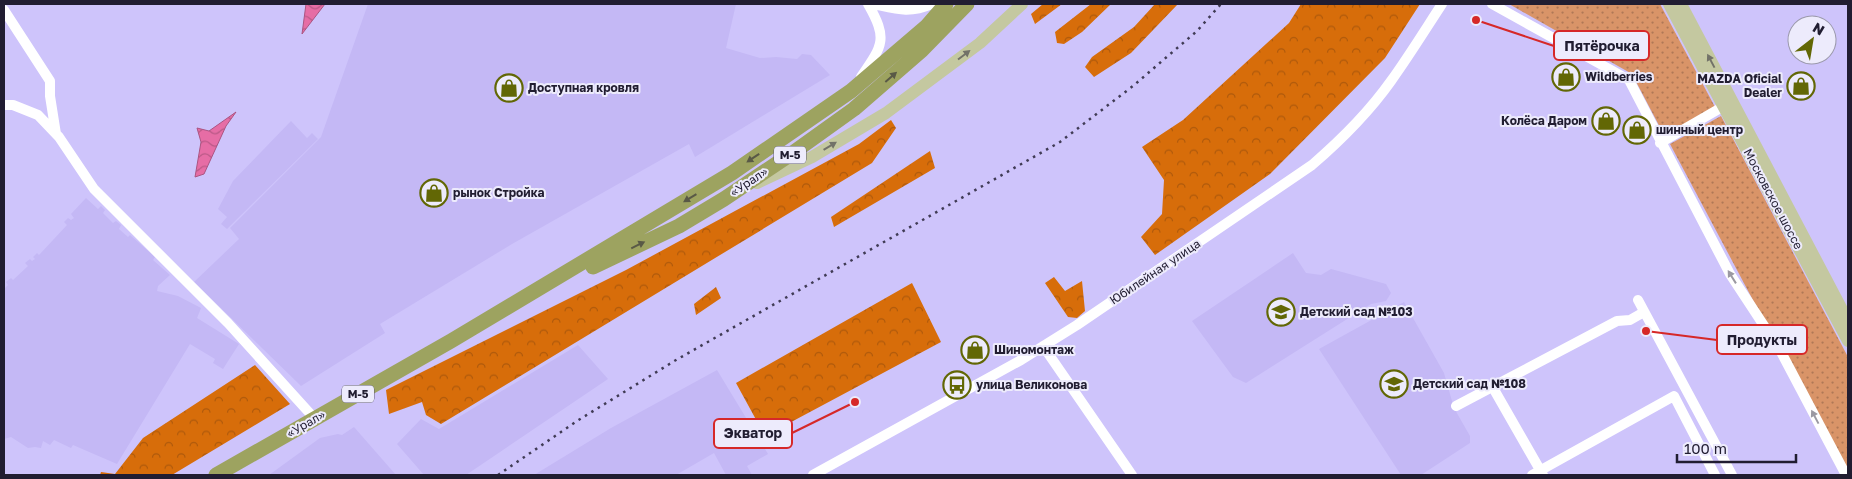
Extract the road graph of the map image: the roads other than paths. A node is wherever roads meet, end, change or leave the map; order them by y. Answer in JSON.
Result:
{"nodes":[{"id":1,"x":868,"y":4,"type":"edge"},
{"id":2,"x":873,"y":4,"type":"edge"},
{"id":3,"x":932,"y":4,"type":"edge"},
{"id":4,"x":946,"y":4,"type":"edge"},
{"id":5,"x":967,"y":4,"type":"edge"},
{"id":6,"x":1022,"y":4,"type":"edge"},
{"id":7,"x":1442,"y":4,"type":"edge"},
{"id":8,"x":1492,"y":4,"type":"edge"},
{"id":9,"x":1669,"y":4,"type":"edge"},
{"id":10,"x":1681,"y":4,"type":"edge"},
{"id":11,"x":4,"y":10,"type":"edge"},
{"id":12,"x":851,"y":91,"type":"junction"},
{"id":13,"x":4,"y":105,"type":"edge"},
{"id":14,"x":1724,"y":106,"type":"junction"},
{"id":15,"x":56,"y":134,"type":"junction"},
{"id":16,"x":1660,"y":143,"type":"junction"},
{"id":17,"x":724,"y":199,"type":"junction"},
{"id":18,"x":1638,"y":300,"type":"dead end"},
{"id":19,"x":499,"y":312,"type":"junction"},
{"id":20,"x":1644,"y":312,"type":"junction"},
{"id":21,"x":1848,"y":321,"type":"edge"},
{"id":22,"x":1848,"y":341,"type":"edge"},
{"id":23,"x":1043,"y":346,"type":"junction"},
{"id":24,"x":1492,"y":386,"type":"junction"},
{"id":25,"x":1456,"y":406,"type":"dead end"},
{"id":26,"x":315,"y":419,"type":"junction"},
{"id":27,"x":1539,"y":474,"type":"edge"},
{"id":28,"x":216,"y":475,"type":"edge"},
{"id":29,"x":813,"y":475,"type":"edge"},
{"id":30,"x":1132,"y":475,"type":"edge"},
{"id":31,"x":1715,"y":475,"type":"edge"},
{"id":32,"x":1732,"y":475,"type":"edge"},
{"id":33,"x":1846,"y":475,"type":"edge"}],
"edges":[{"from":1,"to":12,"type":"street"},
{"from":2,"to":3,"type":"street"},
{"from":4,"to":12,"type":"highway","name":"«Урал»","number":"М-5"},
{"from":17,"to":5,"type":"highway","name":"«Урал»","number":"М-5","one_way":true},
{"from":17,"to":6,"type":"main road","one_way":true},
{"from":7,"to":23,"type":"street","name":"Юбилейная улица"},
{"from":8,"to":16,"type":"street"},
{"from":9,"to":14,"type":"main road","name":"Московское шоссе"},
{"from":21,"to":10,"type":"main road","name":"Московское шоссе","one_way":true},
{"from":11,"to":15,"type":"street"},
{"from":12,"to":19,"type":"highway","name":"«Урал»","number":"М-5","one_way":true},
{"from":13,"to":15,"type":"street"},
{"from":14,"to":16,"type":"street"},
{"from":14,"to":22,"type":"main road","name":"Московское шоссе"},
{"from":15,"to":26,"type":"street"},
{"from":33,"to":16,"type":"street","one_way":true},
{"from":19,"to":17,"type":"highway","name":"«Урал»","number":"М-5","one_way":true},
{"from":18,"to":20,"type":"street"},
{"from":19,"to":26,"type":"highway","name":"«Урал»","number":"М-5"},
{"from":20,"to":24,"type":"street"},
{"from":20,"to":32,"type":"street"},
{"from":23,"to":29,"type":"street","name":"Юбилейная улица"},
{"from":23,"to":30,"type":"street"},
{"from":24,"to":25,"type":"street"},
{"from":24,"to":27,"type":"street"},
{"from":26,"to":28,"type":"highway","name":"«Урал»","number":"М-5"},
{"from":27,"to":31,"type":"street"}]}
